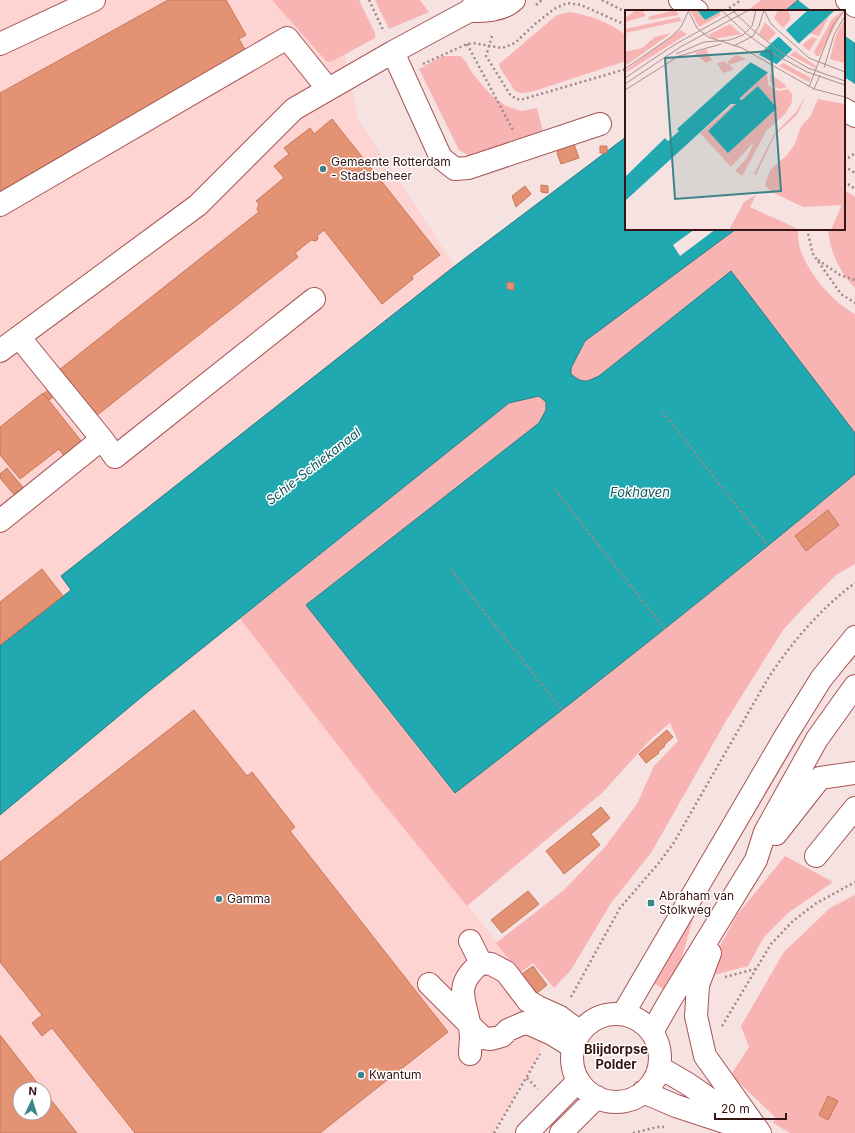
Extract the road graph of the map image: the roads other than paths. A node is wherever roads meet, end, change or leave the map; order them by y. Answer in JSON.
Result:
{"nodes":[{"id":1,"x":94,"y":0,"type":"edge"},
{"id":2,"x":514,"y":0,"type":"edge"},
{"id":3,"x":680,"y":0,"type":"edge"},
{"id":4,"x":847,"y":0,"type":"edge"},
{"id":5,"x":473,"y":6,"type":"edge"},
{"id":6,"x":855,"y":6,"type":"edge"},
{"id":7,"x":695,"y":10,"type":"edge"},
{"id":8,"x":0,"y":44,"type":"edge"},
{"id":9,"x":393,"y":52,"type":"junction"},
{"id":10,"x":328,"y":89,"type":"junction"},
{"id":11,"x":845,"y":110,"type":"edge"},
{"id":12,"x":855,"y":116,"type":"edge"},
{"id":13,"x":600,"y":124,"type":"dead end"},
{"id":14,"x":0,"y":206,"type":"edge"},
{"id":15,"x":314,"y":299,"type":"dead end"},
{"id":16,"x":19,"y":338,"type":"junction"},
{"id":17,"x":0,"y":351,"type":"edge"},
{"id":18,"x":102,"y":439,"type":"junction"},
{"id":19,"x":0,"y":521,"type":"edge"},
{"id":20,"x":855,"y":637,"type":"edge"},
{"id":21,"x":855,"y":686,"type":"edge"},
{"id":22,"x":855,"y":773,"type":"edge"},
{"id":23,"x":855,"y":808,"type":"edge"},
{"id":24,"x":816,"y":856,"type":"dead end"},
{"id":25,"x":756,"y":860,"type":"junction"},
{"id":26,"x":724,"y":912,"type":"junction"},
{"id":27,"x":470,"y":942,"type":"dead end"},
{"id":28,"x":480,"y":963,"type":"junction"},
{"id":29,"x":429,"y":984,"type":"dead end"},
{"id":30,"x":623,"y":1014,"type":"junction"},
{"id":31,"x":534,"y":1016,"type":"junction"},
{"id":32,"x":468,"y":1024,"type":"junction"},
{"id":33,"x":652,"y":1032,"type":"junction"},
{"id":34,"x":502,"y":1036,"type":"junction"},
{"id":35,"x":576,"y":1039,"type":"junction"},
{"id":36,"x":659,"y":1067,"type":"junction"},
{"id":37,"x":578,"y":1081,"type":"junction"},
{"id":38,"x":643,"y":1092,"type":"junction"},
{"id":39,"x":597,"y":1097,"type":"junction"},
{"id":40,"x":527,"y":1133,"type":"edge"},
{"id":41,"x":561,"y":1133,"type":"edge"},
{"id":42,"x":759,"y":1133,"type":"edge"}],
"edges":[{"from":1,"to":8,"type":"main road"},
{"from":2,"to":5,"type":"main road"},
{"from":3,"to":7,"type":"main road"},
{"from":4,"to":6,"type":"main road"},
{"from":5,"to":9,"type":"main road"},
{"from":9,"to":10,"type":"main road"},
{"from":9,"to":13,"type":"main road"},
{"from":10,"to":14,"type":"main road"},
{"from":10,"to":16,"type":"main road"},
{"from":11,"to":12,"type":"main road"},
{"from":15,"to":18,"type":"main road"},
{"from":16,"to":17,"type":"main road"},
{"from":16,"to":18,"type":"main road"},
{"from":18,"to":19,"type":"main road"},
{"from":20,"to":30,"type":"main road"},
{"from":21,"to":25,"type":"main road"},
{"from":22,"to":25,"type":"main road"},
{"from":23,"to":24,"type":"main road"},
{"from":25,"to":26,"type":"main road"},
{"from":26,"to":33,"type":"main road"},
{"from":26,"to":42,"type":"main road"},
{"from":27,"to":28,"type":"main road"},
{"from":28,"to":31,"type":"main road"},
{"from":28,"to":32,"type":"main road"},
{"from":29,"to":32,"type":"main road"},
{"from":30,"to":33,"type":"main road"},
{"from":30,"to":35,"type":"main road"},
{"from":31,"to":34,"type":"main road"},
{"from":31,"to":35,"type":"main road"},
{"from":32,"to":34,"type":"main road"},
{"from":32,"to":34,"type":"main road"},
{"from":33,"to":36,"type":"main road"},
{"from":35,"to":37,"type":"main road"},
{"from":36,"to":38,"type":"main road"},
{"from":36,"to":42,"type":"main road"},
{"from":37,"to":39,"type":"main road"},
{"from":37,"to":40,"type":"main road"},
{"from":38,"to":39,"type":"main road"},
{"from":38,"to":42,"type":"main road"},
{"from":39,"to":41,"type":"main road"}]}
